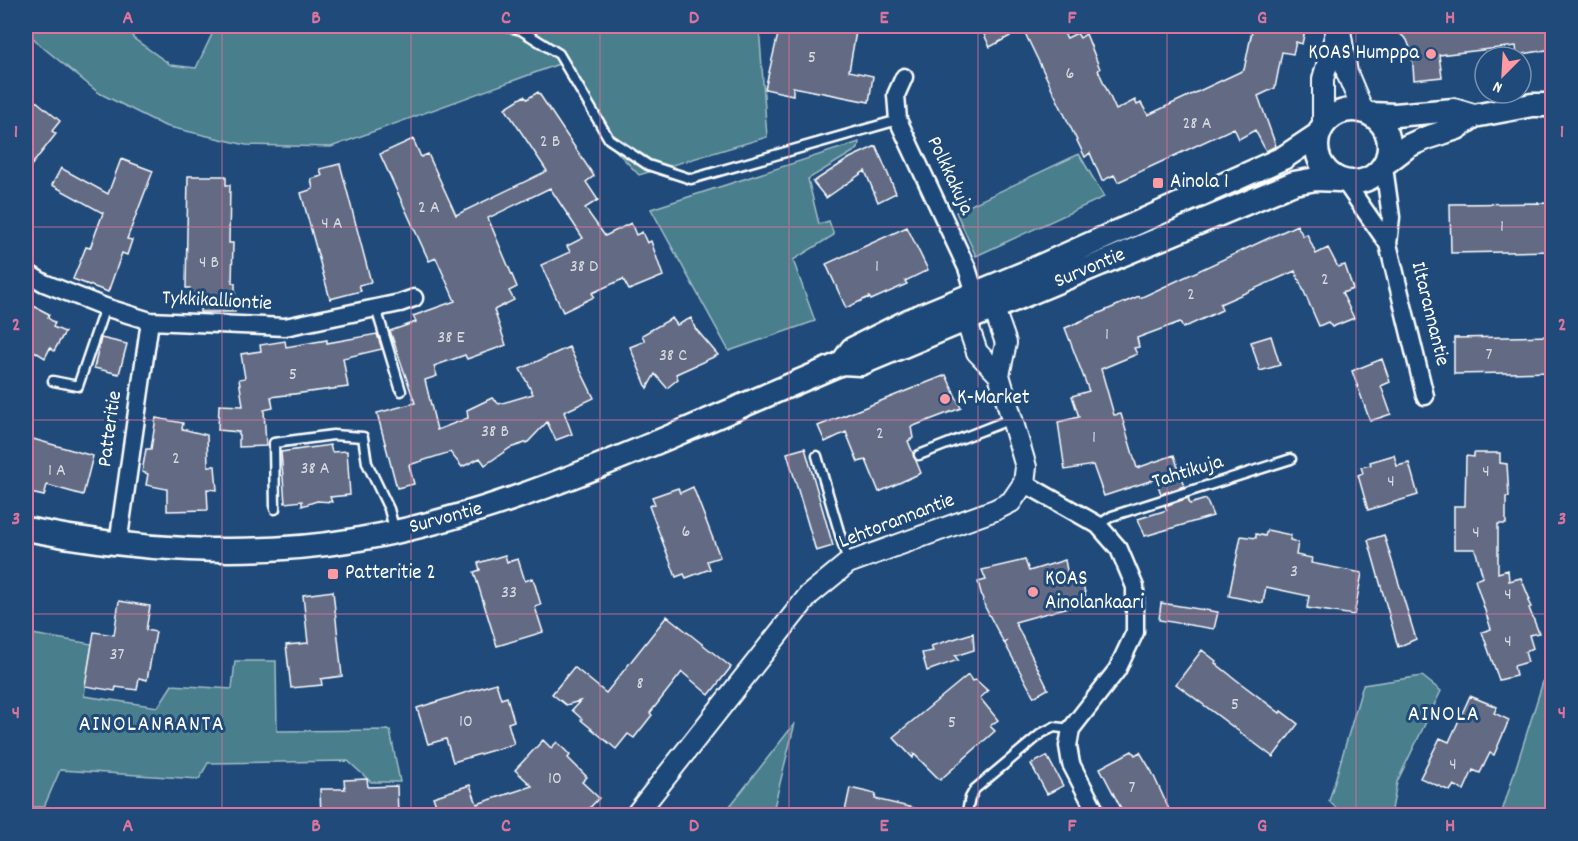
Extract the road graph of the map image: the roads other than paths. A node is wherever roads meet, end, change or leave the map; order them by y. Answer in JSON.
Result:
{"nodes":[{"id":1,"x":504,"y":26,"type":"edge"},
{"id":2,"x":1339,"y":26,"type":"edge"},
{"id":3,"x":904,"y":77,"type":"dead end"},
{"id":4,"x":1552,"y":105,"type":"edge"},
{"id":5,"x":1366,"y":112,"type":"junction"},
{"id":6,"x":1474,"y":116,"type":"junction"},
{"id":7,"x":898,"y":120,"type":"junction"},
{"id":8,"x":1321,"y":130,"type":"junction"},
{"id":9,"x":1385,"y":165,"type":"junction"},
{"id":10,"x":1342,"y":181,"type":"junction"},
{"id":11,"x":1388,"y":244,"type":"junction"},
{"id":12,"x":26,"y":272,"type":"edge"},
{"id":13,"x":975,"y":293,"type":"junction"},
{"id":14,"x":414,"y":297,"type":"dead end"},
{"id":15,"x":105,"y":307,"type":"junction"},
{"id":16,"x":376,"y":308,"type":"junction"},
{"id":17,"x":994,"y":309,"type":"junction"},
{"id":18,"x":966,"y":320,"type":"junction"},
{"id":19,"x":150,"y":321,"type":"junction"},
{"id":20,"x":842,"y":363,"type":"junction"},
{"id":21,"x":999,"y":375,"type":"junction"},
{"id":22,"x":53,"y":381,"type":"dead end"},
{"id":23,"x":401,"y":391,"type":"dead end"},
{"id":24,"x":1425,"y":396,"type":"dead end"},
{"id":25,"x":1012,"y":419,"type":"junction"},
{"id":26,"x":919,"y":455,"type":"dead end"},
{"id":27,"x":817,"y":456,"type":"dead end"},
{"id":28,"x":1291,"y":459,"type":"dead end"},
{"id":29,"x":1024,"y":483,"type":"junction"},
{"id":30,"x":275,"y":509,"type":"dead end"},
{"id":31,"x":1098,"y":525,"type":"junction"},
{"id":32,"x":26,"y":529,"type":"edge"},
{"id":33,"x":396,"y":532,"type":"junction"},
{"id":34,"x":118,"y":544,"type":"junction"},
{"id":35,"x":848,"y":563,"type":"junction"},
{"id":36,"x":1071,"y":729,"type":"junction"},
{"id":37,"x":635,"y":816,"type":"edge"},
{"id":38,"x":966,"y":816,"type":"edge"},
{"id":39,"x":1098,"y":816,"type":"edge"}],
"edges":[{"from":1,"to":7,"type":"lane"},
{"from":2,"to":5,"type":"street"},
{"from":2,"to":8,"type":"street"},
{"from":3,"to":7,"type":"street","name":"Polkkakuja"},
{"from":4,"to":6,"type":"main road"},
{"from":5,"to":6,"type":"main road"},
{"from":5,"to":8,"type":"main road"},
{"from":5,"to":9,"type":"main road"},
{"from":6,"to":9,"type":"main road"},
{"from":7,"to":13,"type":"street","name":"Polkkakuja"},
{"from":8,"to":10,"type":"main road"},
{"from":8,"to":13,"type":"main road","name":"Survontie"},
{"from":9,"to":10,"type":"main road"},
{"from":9,"to":11,"type":"street","name":"Iltarannantie"},
{"from":10,"to":11,"type":"street","name":"Iltarannantie"},
{"from":10,"to":17,"type":"main road","name":"Survontie"},
{"from":11,"to":24,"type":"street","name":"Iltarannantie"},
{"from":12,"to":15,"type":"street","name":"Tykkikalliontie"},
{"from":13,"to":17,"type":"street"},
{"from":13,"to":18,"type":"street"},
{"from":13,"to":20,"type":"main road","name":"Survontie"},
{"from":14,"to":16,"type":"street","name":"Tykkikalliontie"},
{"from":15,"to":19,"type":"street","name":"Tykkikalliontie"},
{"from":15,"to":22,"type":"lane"},
{"from":16,"to":19,"type":"street","name":"Tykkikalliontie"},
{"from":16,"to":23,"type":"lane"},
{"from":17,"to":18,"type":"main road","name":"Survontie"},
{"from":17,"to":21,"type":"street"},
{"from":18,"to":20,"type":"main road","name":"Survontie"},
{"from":18,"to":21,"type":"street"},
{"from":19,"to":34,"type":"street","name":"Patteritie"},
{"from":20,"to":33,"type":"main road","name":"Survontie"},
{"from":21,"to":25,"type":"street"},
{"from":25,"to":26,"type":"lane"},
{"from":25,"to":29,"type":"street"},
{"from":27,"to":35,"type":"lane"},
{"from":28,"to":31,"type":"lane","name":"Tahtikuja"},
{"from":29,"to":31,"type":"street"},
{"from":29,"to":35,"type":"street","name":"Lehtorannantie"},
{"from":30,"to":33,"type":"lane"},
{"from":31,"to":36,"type":"street"},
{"from":32,"to":34,"type":"main road","name":"Survontie"},
{"from":33,"to":34,"type":"main road","name":"Survontie"},
{"from":35,"to":37,"type":"street","name":"Lehtorannantie"},
{"from":36,"to":38,"type":"lane"},
{"from":36,"to":39,"type":"street"}]}
